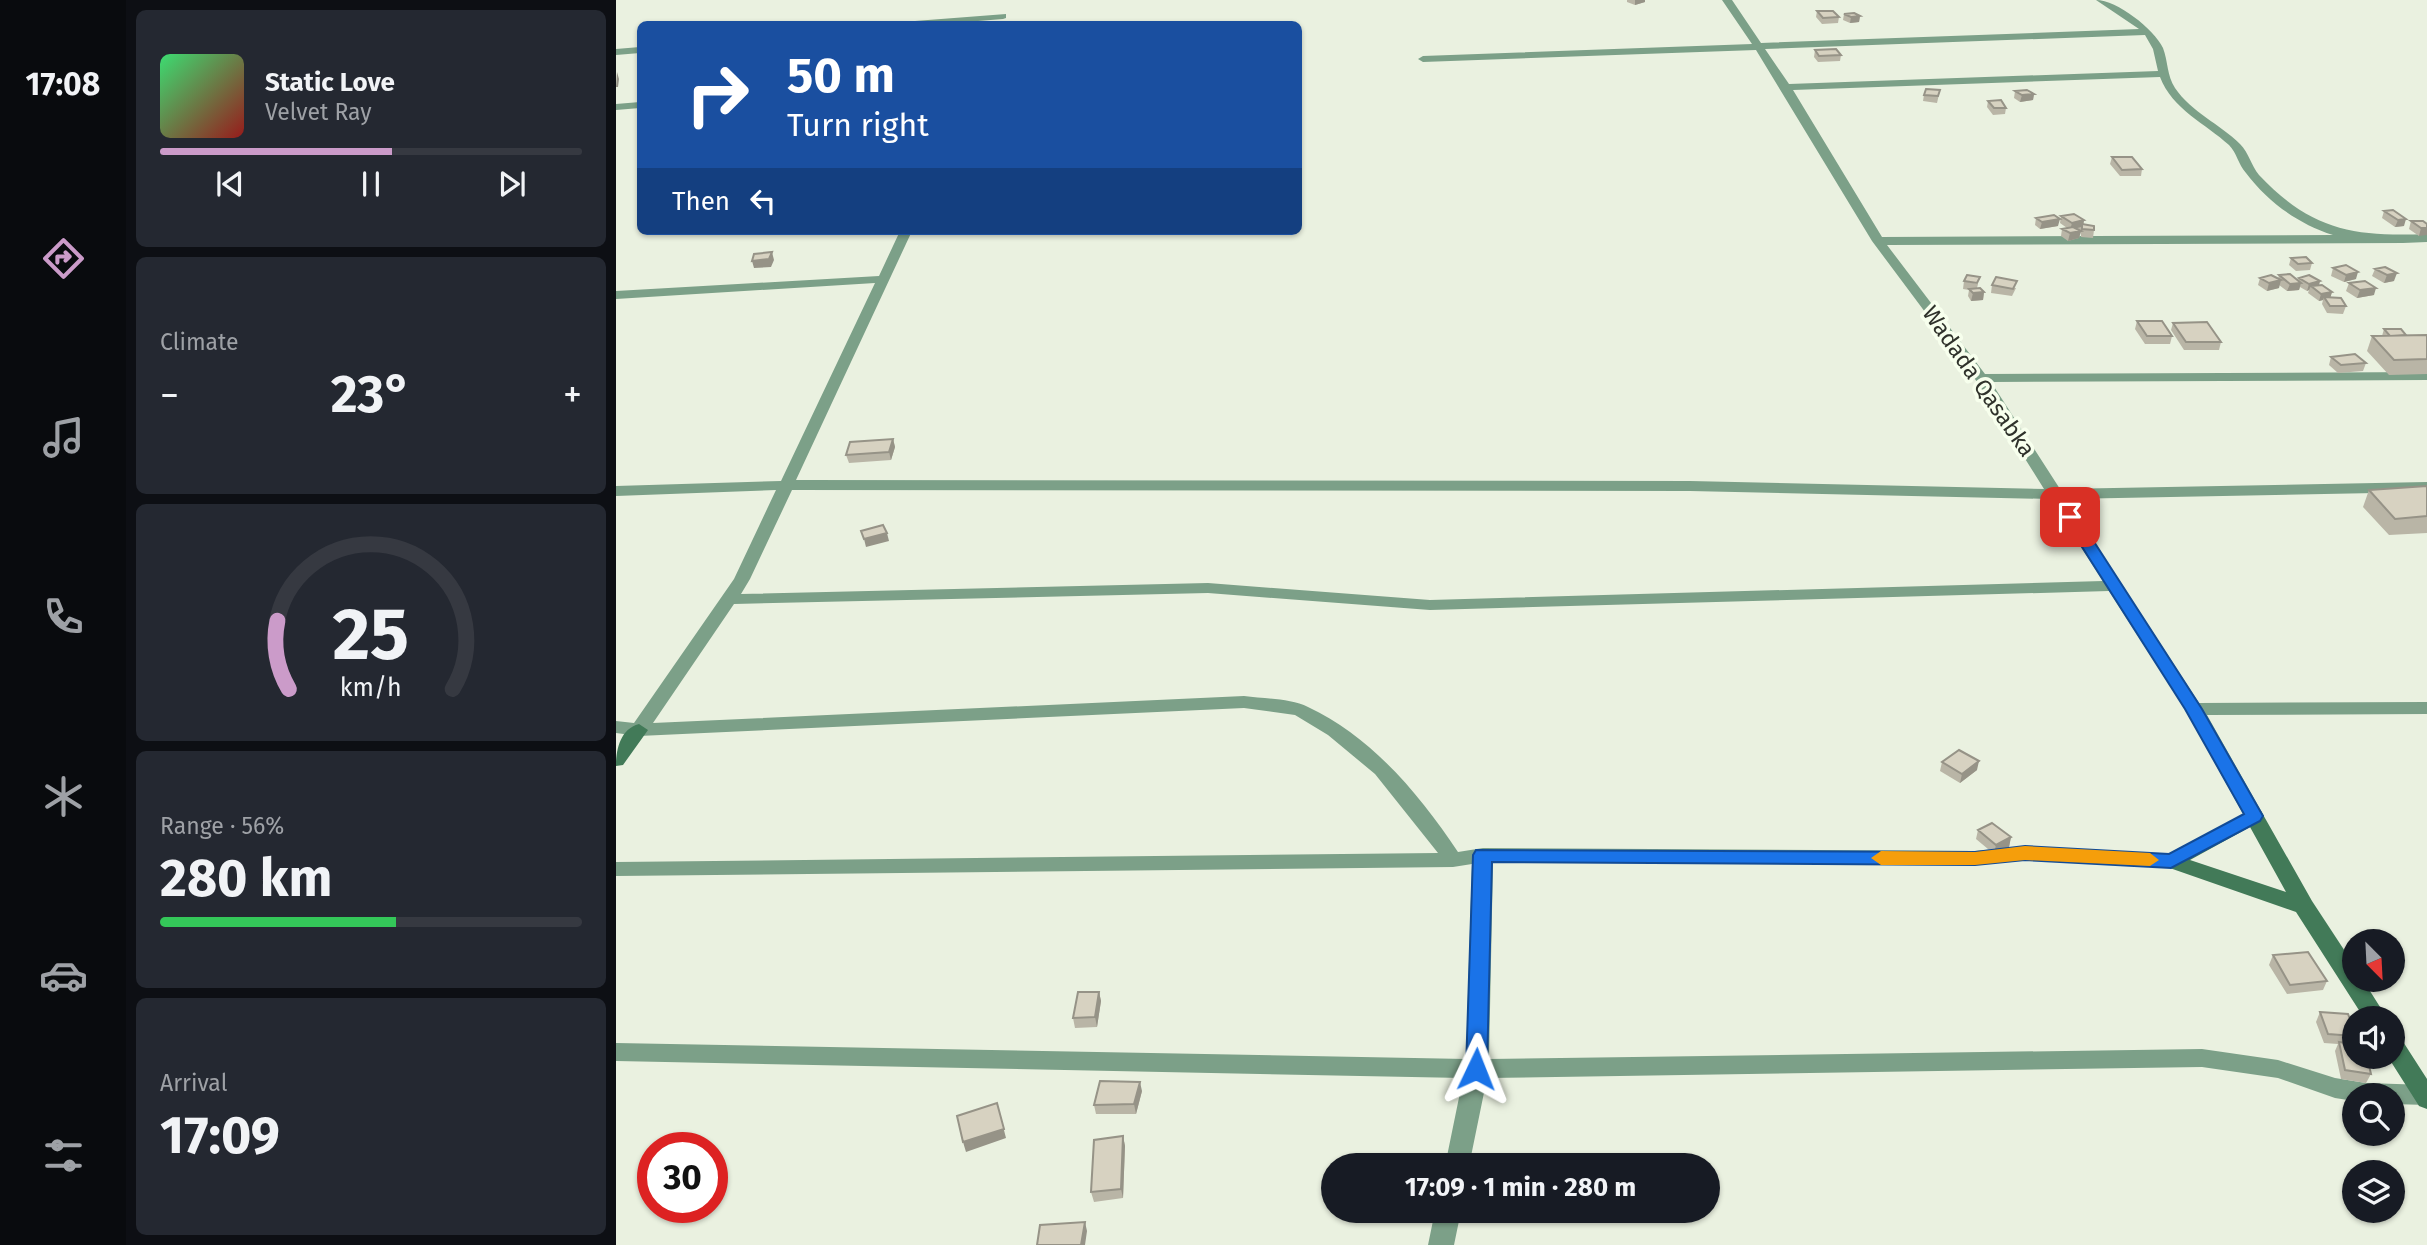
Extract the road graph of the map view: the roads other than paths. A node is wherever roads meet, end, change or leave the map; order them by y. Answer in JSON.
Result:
{"nodes":[{"id":1,"x":1727,"y":0,"type":"edge"},
{"id":2,"x":2101,"y":0,"type":"edge"},
{"id":3,"x":1003,"y":16,"type":"edge"},
{"id":4,"x":948,"y":21,"type":"edge"},
{"id":5,"x":2147,"y":32,"type":"junction"},
{"id":6,"x":1759,"y":47,"type":"junction"},
{"id":7,"x":637,"y":50,"type":"edge"},
{"id":8,"x":616,"y":52,"type":"edge"},
{"id":9,"x":1423,"y":60,"type":"dead end"},
{"id":10,"x":2164,"y":74,"type":"junction"},
{"id":11,"x":1786,"y":87,"type":"junction"},
{"id":12,"x":637,"y":105,"type":"edge"},
{"id":13,"x":616,"y":107,"type":"edge"},
{"id":14,"x":904,"y":235,"type":"edge"},
{"id":15,"x":2427,"y":238,"type":"edge"},
{"id":16,"x":2353,"y":239,"type":"junction"},
{"id":17,"x":1878,"y":241,"type":"junction"},
{"id":18,"x":885,"y":279,"type":"junction"},
{"id":19,"x":616,"y":295,"type":"edge"},
{"id":20,"x":2427,"y":376,"type":"edge"},
{"id":21,"x":1981,"y":378,"type":"junction"},
{"id":22,"x":787,"y":485,"type":"junction"},
{"id":23,"x":2427,"y":487,"type":"edge"},
{"id":24,"x":616,"y":491,"type":"edge"},
{"id":25,"x":2056,"y":494,"type":"junction"},
{"id":26,"x":2115,"y":586,"type":"junction"},
{"id":27,"x":728,"y":599,"type":"junction"},
{"id":28,"x":2427,"y":708,"type":"edge"},
{"id":29,"x":2194,"y":709,"type":"junction"},
{"id":30,"x":616,"y":727,"type":"edge"},
{"id":31,"x":639,"y":730,"type":"junction"},
{"id":32,"x":616,"y":760,"type":"edge"},
{"id":33,"x":2254,"y":816,"type":"junction"},
{"id":34,"x":1483,"y":855,"type":"junction"},
{"id":35,"x":1453,"y":860,"type":"junction"},
{"id":36,"x":2171,"y":861,"type":"junction"},
{"id":37,"x":616,"y":869,"type":"edge"},
{"id":38,"x":2304,"y":906,"type":"junction"},
{"id":39,"x":2368,"y":1006,"type":"edge"},
{"id":40,"x":616,"y":1052,"type":"edge"},
{"id":41,"x":2405,"y":1064,"type":"edge"},
{"id":42,"x":1476,"y":1069,"type":"junction"},
{"id":43,"x":2426,"y":1097,"type":"edge"},
{"id":44,"x":1460,"y":1153,"type":"edge"},
{"id":45,"x":1446,"y":1223,"type":"edge"},
{"id":46,"x":1441,"y":1245,"type":"edge"}],
"edges":[{"from":1,"to":6,"type":"street","name":"Wadada Qasabka"},
{"from":2,"to":5,"type":"street"},
{"from":3,"to":4,"type":"street"},
{"from":5,"to":6,"type":"street"},
{"from":5,"to":10,"type":"street"},
{"from":6,"to":9,"type":"street"},
{"from":6,"to":11,"type":"street","name":"Wadada Qasabka"},
{"from":7,"to":8,"type":"street"},
{"from":10,"to":11,"type":"street"},
{"from":10,"to":16,"type":"street"},
{"from":11,"to":17,"type":"street","name":"Wadada Qasabka"},
{"from":12,"to":13,"type":"street"},
{"from":14,"to":18,"type":"street"},
{"from":15,"to":16,"type":"street"},
{"from":16,"to":17,"type":"street"},
{"from":17,"to":21,"type":"street","name":"Wadada Qasabka"},
{"from":18,"to":19,"type":"street"},
{"from":18,"to":22,"type":"street"},
{"from":20,"to":21,"type":"street"},
{"from":21,"to":25,"type":"street","name":"Wadada Qasabka"},
{"from":22,"to":24,"type":"street"},
{"from":22,"to":25,"type":"street"},
{"from":22,"to":27,"type":"street"},
{"from":23,"to":25,"type":"street"},
{"from":25,"to":26,"type":"street","name":"Wadada Qasabka"},
{"from":26,"to":27,"type":"street"},
{"from":26,"to":29,"type":"street","name":"Wadada Qasabka"},
{"from":27,"to":31,"type":"street"},
{"from":28,"to":29,"type":"street"},
{"from":29,"to":33,"type":"street","name":"Wadada Qasabka"},
{"from":30,"to":31,"type":"street"},
{"from":31,"to":32,"type":"street"},
{"from":31,"to":35,"type":"street"},
{"from":33,"to":36,"type":"street"},
{"from":33,"to":38,"type":"street","name":"Wadada Qasabka"},
{"from":34,"to":35,"type":"street"},
{"from":34,"to":36,"type":"street"},
{"from":34,"to":42,"type":"street"},
{"from":35,"to":37,"type":"street"},
{"from":36,"to":38,"type":"street"},
{"from":38,"to":39,"type":"street","name":"Wadada Qasabka"},
{"from":40,"to":42,"type":"street"},
{"from":41,"to":43,"type":"street"},
{"from":42,"to":43,"type":"street"},
{"from":42,"to":44,"type":"street"},
{"from":45,"to":46,"type":"street"}]}
